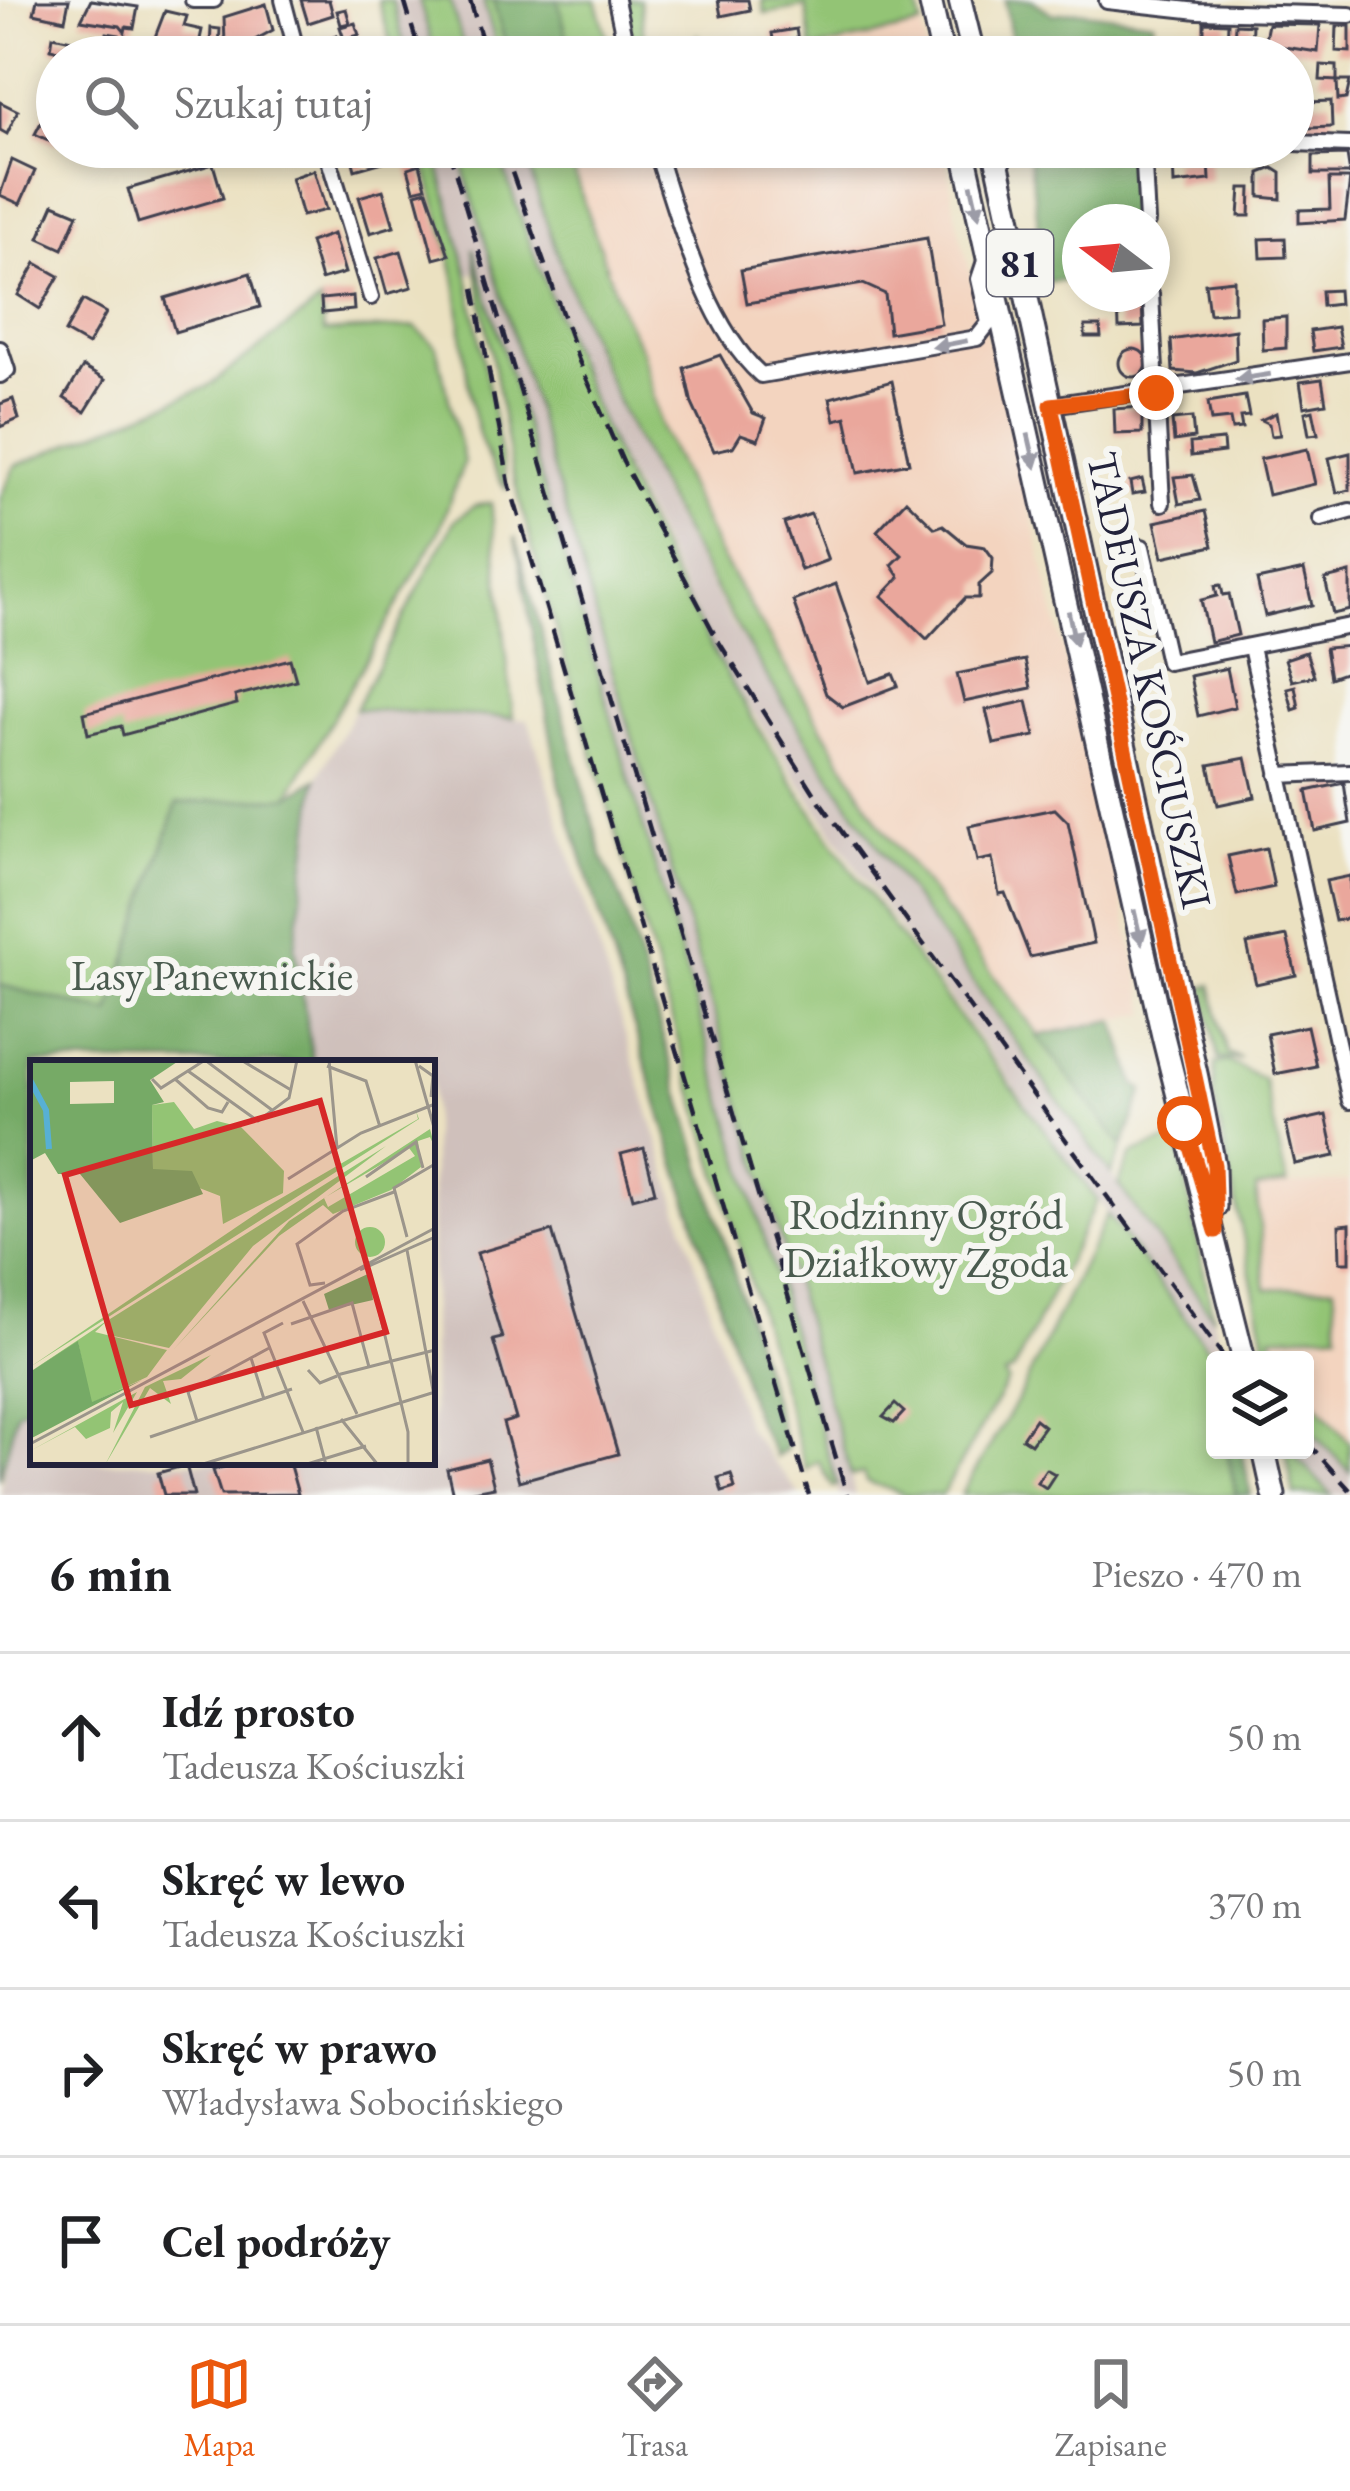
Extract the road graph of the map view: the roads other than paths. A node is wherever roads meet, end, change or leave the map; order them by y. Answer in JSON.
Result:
{"nodes":[{"id":1,"x":193,"y":0,"type":"edge"},
{"id":2,"x":214,"y":0,"type":"edge"},
{"id":3,"x":283,"y":0,"type":"edge"},
{"id":4,"x":616,"y":0,"type":"edge"},
{"id":5,"x":930,"y":0,"type":"edge"},
{"id":6,"x":960,"y":0,"type":"edge"},
{"id":7,"x":972,"y":0,"type":"edge"},
{"id":8,"x":1107,"y":1,"type":"edge"},
{"id":9,"x":1350,"y":15,"type":"edge"},
{"id":10,"x":292,"y":36,"type":"edge"},
{"id":11,"x":624,"y":36,"type":"edge"},
{"id":12,"x":938,"y":36,"type":"edge"},
{"id":13,"x":969,"y":36,"type":"edge"},
{"id":14,"x":974,"y":36,"type":"edge"},
{"id":15,"x":1314,"y":144,"type":"edge"},
{"id":16,"x":1350,"y":145,"type":"edge"},
{"id":17,"x":331,"y":168,"type":"edge"},
{"id":18,"x":662,"y":168,"type":"edge"},
{"id":19,"x":968,"y":168,"type":"edge"},
{"id":20,"x":999,"y":168,"type":"edge"},
{"id":21,"x":1144,"y":168,"type":"edge"},
{"id":22,"x":1146,"y":204,"type":"edge"},
{"id":23,"x":987,"y":255,"type":"junction"},
{"id":24,"x":371,"y":297,"type":"dead end"},
{"id":25,"x":1152,"y":312,"type":"edge"},
{"id":26,"x":0,"y":349,"type":"edge"},
{"id":27,"x":1350,"y":361,"type":"edge"},
{"id":28,"x":4,"y":372,"type":"edge"},
{"id":29,"x":1156,"y":393,"type":"junction"},
{"id":30,"x":1051,"y":405,"type":"junction"},
{"id":31,"x":1162,"y":503,"type":"dead end"},
{"id":32,"x":1350,"y":511,"type":"edge"},
{"id":33,"x":1321,"y":519,"type":"dead end"},
{"id":34,"x":1142,"y":547,"type":"dead end"},
{"id":35,"x":1350,"y":626,"type":"edge"},
{"id":36,"x":1251,"y":647,"type":"junction"},
{"id":37,"x":1350,"y":772,"type":"edge"},
{"id":38,"x":1278,"y":775,"type":"junction"},
{"id":39,"x":1350,"y":1101,"type":"edge"},
{"id":40,"x":1216,"y":1231,"type":"junction"},
{"id":41,"x":1242,"y":1351,"type":"edge"},
{"id":42,"x":1266,"y":1459,"type":"edge"},
{"id":43,"x":1274,"y":1495,"type":"edge"}],
"edges":[{"from":1,"to":2,"type":"street"},
{"from":3,"to":10,"type":"street"},
{"from":4,"to":11,"type":"street"},
{"from":5,"to":12,"type":"main road"},
{"from":6,"to":13,"type":"main road"},
{"from":7,"to":14,"type":"main road"},
{"from":8,"to":9,"type":"street"},
{"from":15,"to":16,"type":"street"},
{"from":17,"to":24,"type":"street"},
{"from":23,"to":18,"type":"street","one_way":true},
{"from":19,"to":23,"type":"main road","name":"TADEUSZA KOŚCIUSZKI","number":"81","one_way":true},
{"from":20,"to":30,"type":"main road","name":"TADEUSZA KOŚCIUSZKI","number":"81"},
{"from":21,"to":22,"type":"street"},
{"from":23,"to":40,"type":"main road","name":"TADEUSZA KOŚCIUSZKI","number":"81","one_way":true},
{"from":25,"to":29,"type":"street"},
{"from":26,"to":28,"type":"street"},
{"from":27,"to":29,"type":"street","one_way":true},
{"from":29,"to":30,"type":"street"},
{"from":29,"to":31,"type":"street"},
{"from":30,"to":40,"type":"main road","name":"TADEUSZA KOŚCIUSZKI","number":"81"},
{"from":32,"to":33,"type":"street"},
{"from":34,"to":36,"type":"street"},
{"from":35,"to":36,"type":"street"},
{"from":36,"to":38,"type":"street"},
{"from":37,"to":38,"type":"street"},
{"from":38,"to":39,"type":"street"},
{"from":40,"to":41,"type":"main road","name":"TADEUSZA KOŚCIUSZKI","number":"81"},
{"from":42,"to":43,"type":"main road"}]}
